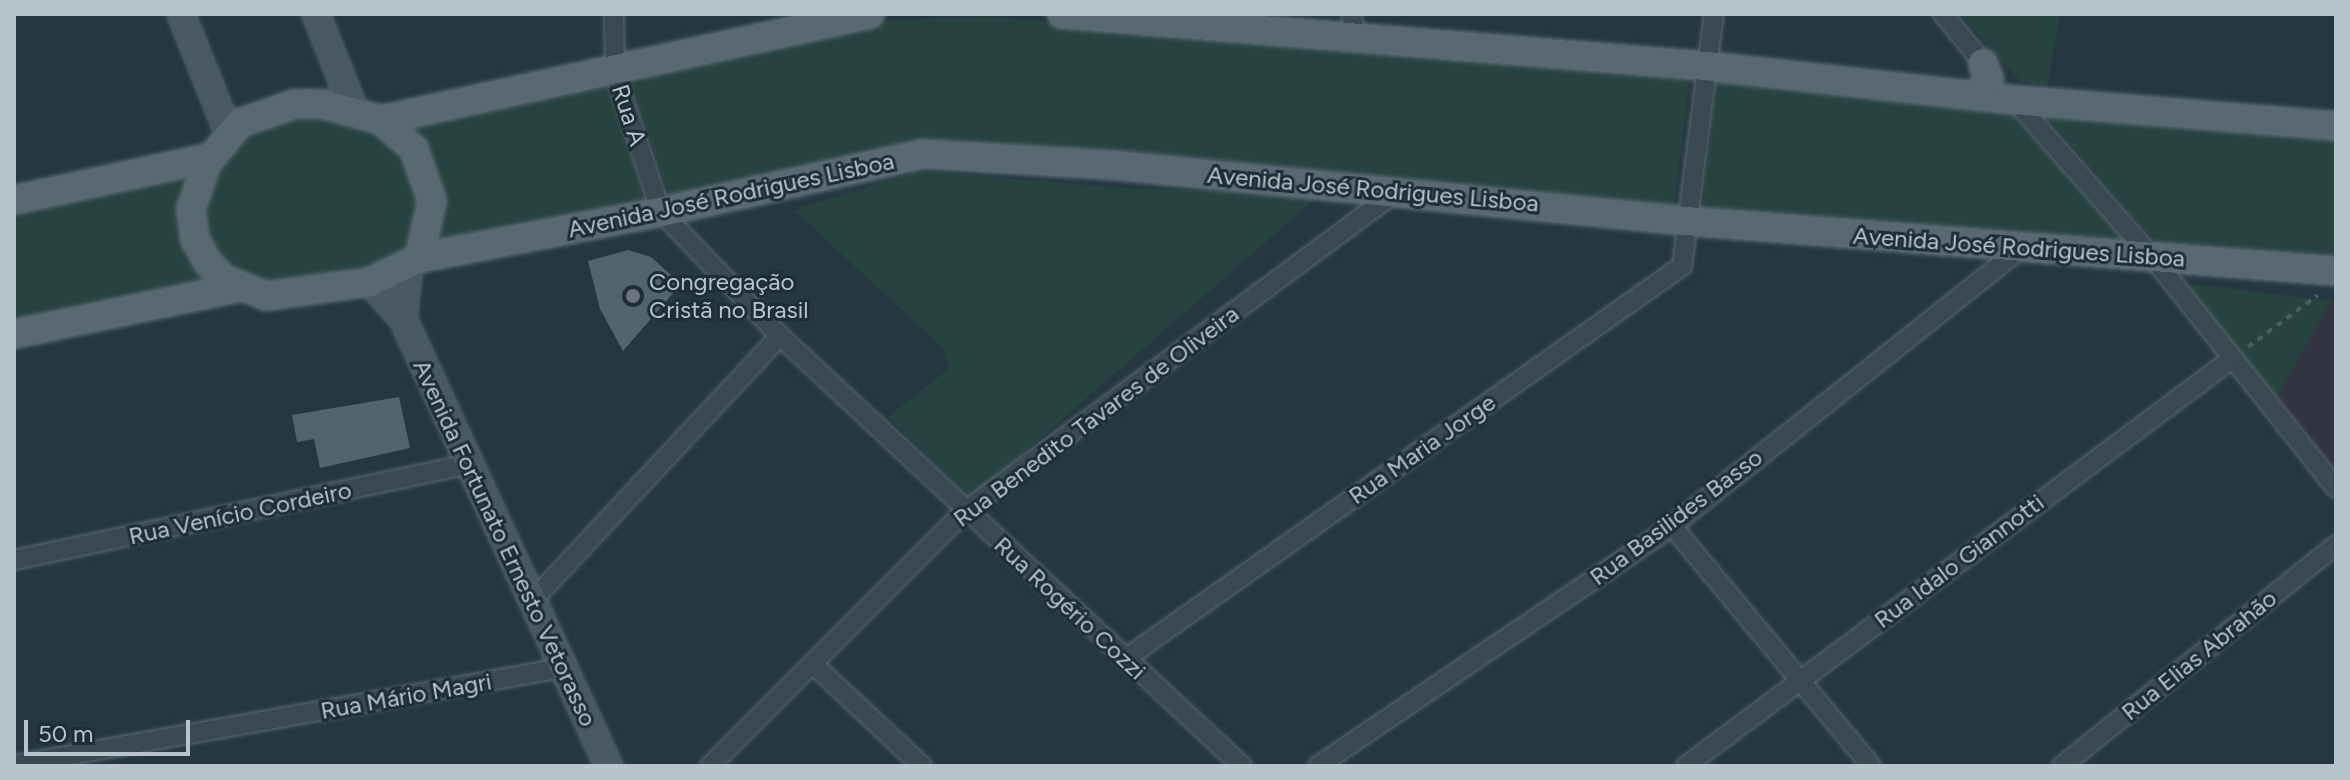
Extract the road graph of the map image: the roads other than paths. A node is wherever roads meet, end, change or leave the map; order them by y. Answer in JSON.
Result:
{"nodes":[{"id":1,"x":181,"y":14,"type":"edge"},
{"id":2,"x":316,"y":14,"type":"edge"},
{"id":3,"x":614,"y":14,"type":"edge"},
{"id":4,"x":870,"y":14,"type":"edge"},
{"id":5,"x":1062,"y":14,"type":"edge"},
{"id":6,"x":1714,"y":14,"type":"edge"},
{"id":7,"x":1943,"y":14,"type":"edge"},
{"id":8,"x":1354,"y":26,"type":"edge"},
{"id":9,"x":1983,"y":63,"type":"junction"},
{"id":10,"x":1706,"y":66,"type":"junction"},
{"id":11,"x":615,"y":73,"type":"junction"},
{"id":12,"x":1975,"y":96,"type":"junction"},
{"id":13,"x":2014,"y":100,"type":"junction"},
{"id":14,"x":354,"y":110,"type":"junction"},
{"id":15,"x":381,"y":120,"type":"junction"},
{"id":16,"x":2336,"y":126,"type":"edge"},
{"id":17,"x":229,"y":134,"type":"junction"},
{"id":18,"x":209,"y":158,"type":"junction"},
{"id":19,"x":1399,"y":189,"type":"junction"},
{"id":20,"x":14,"y":200,"type":"edge"},
{"id":21,"x":661,"y":212,"type":"junction"},
{"id":22,"x":1686,"y":221,"type":"junction"},
{"id":23,"x":2020,"y":249,"type":"junction"},
{"id":24,"x":2153,"y":258,"type":"junction"},
{"id":25,"x":414,"y":260,"type":"junction"},
{"id":26,"x":2330,"y":281,"type":"edge"},
{"id":27,"x":370,"y":282,"type":"junction"},
{"id":28,"x":240,"y":287,"type":"junction"},
{"id":29,"x":403,"y":319,"type":"junction"},
{"id":30,"x":14,"y":334,"type":"edge"},
{"id":31,"x":780,"y":336,"type":"junction"},
{"id":32,"x":2233,"y":358,"type":"junction"},
{"id":33,"x":466,"y":465,"type":"junction"},
{"id":34,"x":2336,"y":488,"type":"edge"},
{"id":35,"x":965,"y":511,"type":"junction"},
{"id":36,"x":1672,"y":526,"type":"junction"},
{"id":37,"x":2336,"y":545,"type":"edge"},
{"id":38,"x":14,"y":560,"type":"edge"},
{"id":39,"x":531,"y":602,"type":"junction"},
{"id":40,"x":1125,"y":659,"type":"junction"},
{"id":41,"x":814,"y":665,"type":"junction"},
{"id":42,"x":562,"y":668,"type":"junction"},
{"id":43,"x":1803,"y":678,"type":"junction"},
{"id":44,"x":14,"y":765,"type":"edge"},
{"id":45,"x":609,"y":766,"type":"edge"},
{"id":46,"x":710,"y":766,"type":"edge"},
{"id":47,"x":922,"y":766,"type":"edge"},
{"id":48,"x":1242,"y":766,"type":"edge"},
{"id":49,"x":1318,"y":766,"type":"edge"},
{"id":50,"x":1686,"y":766,"type":"edge"},
{"id":51,"x":1871,"y":766,"type":"edge"},
{"id":52,"x":2062,"y":766,"type":"edge"}],
"edges":[{"from":1,"to":17,"type":"street"},
{"from":2,"to":14,"type":"street"},
{"from":3,"to":11,"type":"street","name":"Rua A"},
{"from":4,"to":11,"type":"main road"},
{"from":5,"to":8,"type":"main road"},
{"from":6,"to":10,"type":"street","name":"Rua Maria Jorge"},
{"from":7,"to":9,"type":"street"},
{"from":8,"to":10,"type":"main road"},
{"from":9,"to":12,"type":"main road"},
{"from":9,"to":13,"type":"street"},
{"from":10,"to":12,"type":"main road"},
{"from":10,"to":22,"type":"street","name":"Rua Maria Jorge"},
{"from":11,"to":15,"type":"main road"},
{"from":11,"to":21,"type":"street","name":"Rua A"},
{"from":12,"to":13,"type":"main road"},
{"from":13,"to":16,"type":"main road"},
{"from":13,"to":24,"type":"street"},
{"from":14,"to":15,"type":"main road"},
{"from":14,"to":17,"type":"main road"},
{"from":15,"to":25,"type":"main road"},
{"from":17,"to":18,"type":"main road"},
{"from":18,"to":20,"type":"main road"},
{"from":18,"to":28,"type":"main road"},
{"from":19,"to":21,"type":"main road","name":"Avenida José Rodrigues Lisboa"},
{"from":19,"to":22,"type":"main road","name":"Avenida José Rodrigues Lisboa"},
{"from":19,"to":35,"type":"street","name":"Rua Benedito Tavares de Oliveira"},
{"from":21,"to":25,"type":"main road","name":"Avenida José Rodrigues Lisboa"},
{"from":21,"to":31,"type":"street","name":"Rua Rogério Cozzi"},
{"from":22,"to":23,"type":"main road","name":"Avenida José Rodrigues Lisboa"},
{"from":22,"to":40,"type":"street","name":"Rua Maria Jorge"},
{"from":23,"to":24,"type":"main road","name":"Avenida José Rodrigues Lisboa"},
{"from":23,"to":36,"type":"street","name":"Rua Basilides Basso"},
{"from":24,"to":26,"type":"main road","name":"Avenida José Rodrigues Lisboa"},
{"from":24,"to":32,"type":"street"},
{"from":25,"to":27,"type":"main road"},
{"from":25,"to":29,"type":"street","name":"Avenida Fortunato Ernesto Vetorasso"},
{"from":27,"to":28,"type":"main road"},
{"from":27,"to":29,"type":"street","name":"Avenida Fortunato Ernesto Vetorasso"},
{"from":28,"to":30,"type":"main road"},
{"from":29,"to":33,"type":"street","name":"Avenida Fortunato Ernesto Vetorasso"},
{"from":31,"to":35,"type":"street","name":"Rua Rogério Cozzi"},
{"from":31,"to":39,"type":"street"},
{"from":32,"to":34,"type":"street"},
{"from":32,"to":43,"type":"street","name":"Rua Idalo Giannotti"},
{"from":33,"to":38,"type":"street","name":"Rua Venício Cordeiro"},
{"from":33,"to":39,"type":"street","name":"Avenida Fortunato Ernesto Vetorasso"},
{"from":35,"to":40,"type":"street","name":"Rua Rogério Cozzi"},
{"from":35,"to":41,"type":"street","name":"Rua Benedito Tavares de Oliveira"},
{"from":36,"to":43,"type":"street"},
{"from":36,"to":49,"type":"street","name":"Rua Basilides Basso"},
{"from":37,"to":52,"type":"street","name":"Rua Elias Abrahão"},
{"from":39,"to":42,"type":"street","name":"Avenida Fortunato Ernesto Vetorasso"},
{"from":40,"to":48,"type":"street","name":"Rua Rogério Cozzi"},
{"from":41,"to":46,"type":"street","name":"Rua Benedito Tavares de Oliveira"},
{"from":41,"to":47,"type":"street"},
{"from":42,"to":44,"type":"street","name":"Rua Mário Magri"},
{"from":42,"to":45,"type":"street","name":"Avenida Fortunato Ernesto Vetorasso"},
{"from":43,"to":50,"type":"street","name":"Rua Idalo Giannotti"},
{"from":43,"to":51,"type":"street"}]}
